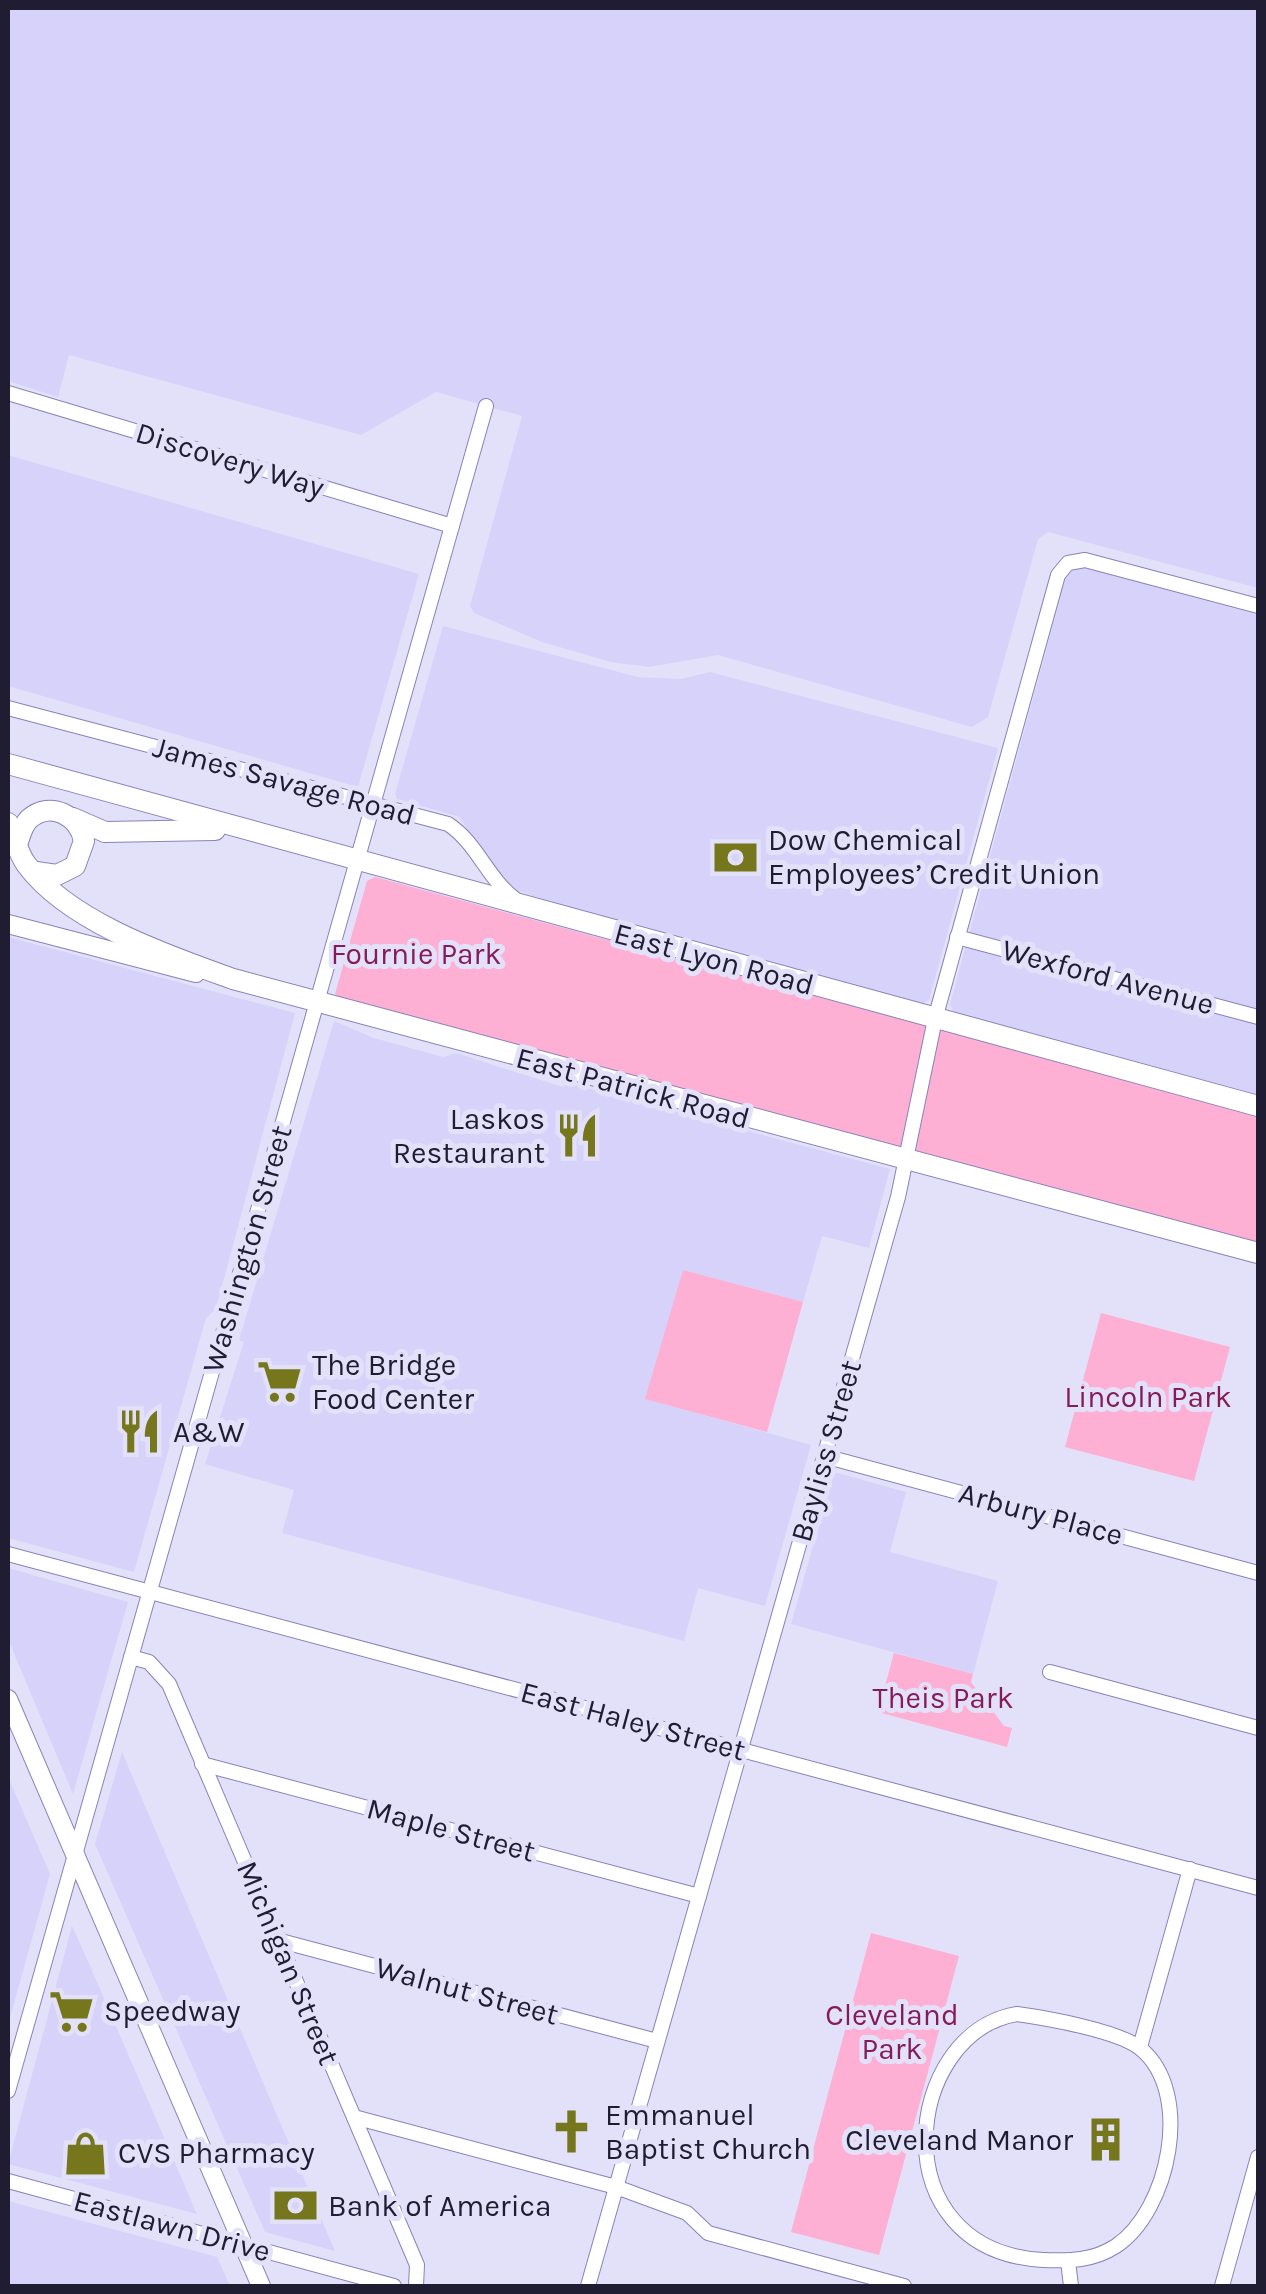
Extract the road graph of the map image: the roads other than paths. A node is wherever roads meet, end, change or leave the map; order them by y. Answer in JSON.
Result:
{"nodes":[{"id":1,"x":8,"y":393,"type":"edge"},
{"id":2,"x":486,"y":406,"type":"dead end"},
{"id":3,"x":452,"y":526,"type":"junction"},
{"id":4,"x":1258,"y":606,"type":"edge"},
{"id":5,"x":8,"y":708,"type":"edge"},
{"id":6,"x":8,"y":764,"type":"edge"},
{"id":7,"x":373,"y":803,"type":"junction"},
{"id":8,"x":72,"y":818,"type":"junction"},
{"id":9,"x":8,"y":822,"type":"edge"},
{"id":10,"x":247,"y":830,"type":"junction"},
{"id":11,"x":18,"y":855,"type":"edge"},
{"id":12,"x":357,"y":860,"type":"junction"},
{"id":13,"x":527,"y":908,"type":"junction"},
{"id":14,"x":8,"y":924,"type":"edge"},
{"id":15,"x":957,"y":937,"type":"junction"},
{"id":16,"x":262,"y":988,"type":"junction"},
{"id":17,"x":317,"y":1002,"type":"junction"},
{"id":18,"x":1258,"y":1017,"type":"edge"},
{"id":19,"x":935,"y":1018,"type":"junction"},
{"id":20,"x":1258,"y":1106,"type":"edge"},
{"id":21,"x":908,"y":1162,"type":"junction"},
{"id":22,"x":1258,"y":1253,"type":"edge"},
{"id":23,"x":824,"y":1456,"type":"junction"},
{"id":24,"x":8,"y":1554,"type":"edge"},
{"id":25,"x":1258,"y":1573,"type":"edge"},
{"id":26,"x":149,"y":1592,"type":"junction"},
{"id":27,"x":132,"y":1658,"type":"junction"},
{"id":28,"x":1050,"y":1672,"type":"dead end"},
{"id":29,"x":8,"y":1699,"type":"edge"},
{"id":30,"x":1258,"y":1728,"type":"edge"},
{"id":31,"x":741,"y":1750,"type":"junction"},
{"id":32,"x":202,"y":1764,"type":"junction"},
{"id":33,"x":74,"y":1859,"type":"junction"},
{"id":34,"x":1190,"y":1869,"type":"junction"},
{"id":35,"x":1258,"y":1888,"type":"edge"},
{"id":36,"x":699,"y":1896,"type":"junction"},
{"id":37,"x":277,"y":1940,"type":"junction"},
{"id":38,"x":657,"y":2042,"type":"junction"},
{"id":39,"x":1140,"y":2047,"type":"junction"},
{"id":40,"x":12,"y":2059,"type":"edge"},
{"id":41,"x":8,"y":2092,"type":"edge"},
{"id":42,"x":354,"y":2117,"type":"junction"},
{"id":43,"x":1258,"y":2157,"type":"edge"},
{"id":44,"x":8,"y":2181,"type":"edge"},
{"id":45,"x":616,"y":2187,"type":"junction"},
{"id":46,"x":242,"y":2244,"type":"junction"},
{"id":47,"x":1068,"y":2260,"type":"junction"},
{"id":48,"x":261,"y":2286,"type":"edge"},
{"id":49,"x":394,"y":2286,"type":"edge"},
{"id":50,"x":416,"y":2286,"type":"edge"},
{"id":51,"x":588,"y":2286,"type":"edge"},
{"id":52,"x":904,"y":2286,"type":"edge"},
{"id":53,"x":1071,"y":2286,"type":"edge"},
{"id":54,"x":1222,"y":2286,"type":"edge"}],
"edges":[{"from":1,"to":3,"type":"street","name":"Discovery Way"},
{"from":2,"to":3,"type":"street","name":"Washington Street"},
{"from":3,"to":7,"type":"street","name":"Washington Street"},
{"from":4,"to":15,"type":"street","name":"Bayliss Street"},
{"from":5,"to":7,"type":"street","name":"James Savage Road"},
{"from":6,"to":10,"type":"highway","name":"East Lyon Road"},
{"from":7,"to":12,"type":"street","name":"Washington Street"},
{"from":7,"to":13,"type":"street","name":"James Savage Road"},
{"from":8,"to":10,"type":"highway"},
{"from":8,"to":11,"type":"highway"},
{"from":8,"to":11,"type":"highway"},
{"from":9,"to":11,"type":"highway"},
{"from":10,"to":12,"type":"highway","name":"East Lyon Road"},
{"from":11,"to":16,"type":"highway"},
{"from":12,"to":13,"type":"highway","name":"East Lyon Road"},
{"from":12,"to":17,"type":"street","name":"Washington Street"},
{"from":13,"to":19,"type":"highway","name":"East Lyon Road"},
{"from":14,"to":16,"type":"main road","name":"East Patrick Road"},
{"from":15,"to":18,"type":"street","name":"Wexford Avenue"},
{"from":15,"to":19,"type":"street","name":"Bayliss Street"},
{"from":16,"to":17,"type":"highway","name":"East Patrick Road"},
{"from":17,"to":21,"type":"highway","name":"East Patrick Road"},
{"from":17,"to":26,"type":"street","name":"Washington Street"},
{"from":19,"to":20,"type":"highway","name":"East Lyon Road"},
{"from":19,"to":21,"type":"street","name":"Bayliss Street"},
{"from":21,"to":22,"type":"highway","name":"East Patrick Road"},
{"from":21,"to":23,"type":"street","name":"Bayliss Street"},
{"from":23,"to":25,"type":"street","name":"Arbury Place"},
{"from":23,"to":31,"type":"street","name":"Bayliss Street"},
{"from":24,"to":26,"type":"street","name":"East Haley Street"},
{"from":26,"to":27,"type":"street","name":"Washington Street"},
{"from":26,"to":31,"type":"street","name":"East Haley Street"},
{"from":27,"to":32,"type":"street","name":"Michigan Street"},
{"from":27,"to":33,"type":"street","name":"Washington Street"},
{"from":28,"to":30,"type":"street"},
{"from":29,"to":33,"type":"main road"},
{"from":31,"to":34,"type":"street","name":"East Haley Street"},
{"from":31,"to":36,"type":"street","name":"Bayliss Street"},
{"from":32,"to":36,"type":"street","name":"Maple Street"},
{"from":32,"to":37,"type":"street","name":"Michigan Street"},
{"from":33,"to":40,"type":"street","name":"Washington Street"},
{"from":33,"to":46,"type":"main road"},
{"from":34,"to":35,"type":"street","name":"East Haley Street"},
{"from":34,"to":39,"type":"street"},
{"from":36,"to":38,"type":"street","name":"Bayliss Street"},
{"from":37,"to":38,"type":"street","name":"Walnut Street"},
{"from":37,"to":42,"type":"street","name":"Michigan Street"},
{"from":38,"to":45,"type":"street","name":"Bayliss Street"},
{"from":39,"to":47,"type":"street"},
{"from":39,"to":47,"type":"street"},
{"from":40,"to":41,"type":"street","name":"Washington Street"},
{"from":42,"to":45,"type":"street"},
{"from":42,"to":50,"type":"street","name":"Michigan Street"},
{"from":43,"to":54,"type":"street"},
{"from":44,"to":46,"type":"street","name":"Eastlawn Drive"},
{"from":45,"to":51,"type":"street","name":"Bayliss Street"},
{"from":45,"to":52,"type":"street"},
{"from":46,"to":48,"type":"main road"},
{"from":46,"to":49,"type":"street","name":"Eastlawn Drive"},
{"from":47,"to":53,"type":"street"}]}
